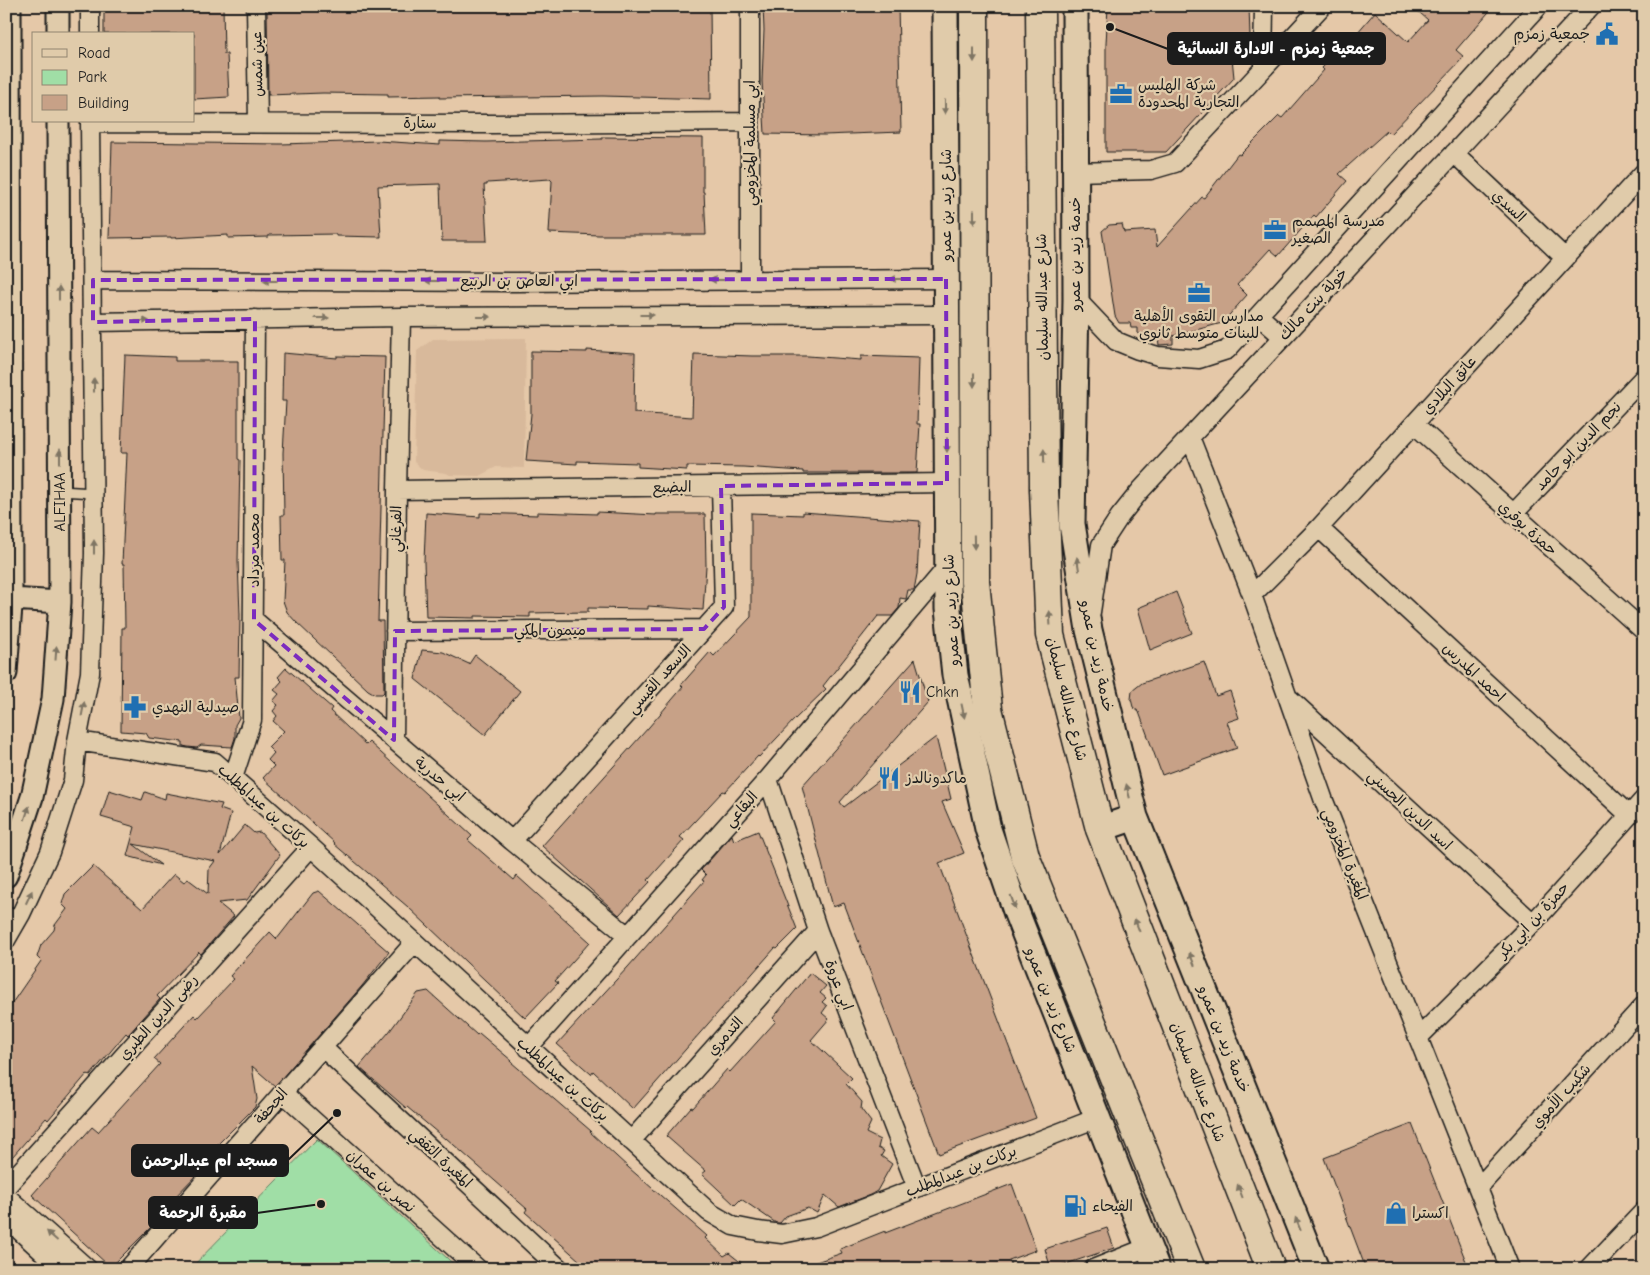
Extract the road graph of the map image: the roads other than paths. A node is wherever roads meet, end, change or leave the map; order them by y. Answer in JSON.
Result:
{"nodes":[{"id":1,"x":10,"y":6,"type":"edge"},
{"id":2,"x":58,"y":6,"type":"edge"},
{"id":3,"x":90,"y":6,"type":"edge"},
{"id":4,"x":256,"y":6,"type":"edge"},
{"id":5,"x":750,"y":6,"type":"edge"},
{"id":6,"x":945,"y":6,"type":"edge"},
{"id":7,"x":974,"y":6,"type":"edge"},
{"id":8,"x":1040,"y":6,"type":"edge"},
{"id":9,"x":1074,"y":6,"type":"edge"},
{"id":10,"x":1264,"y":6,"type":"edge"},
{"id":11,"x":1322,"y":6,"type":"edge"},
{"id":12,"x":1591,"y":6,"type":"edge"},
{"id":13,"x":1533,"y":9,"type":"edge"},
{"id":14,"x":58,"y":32,"type":"edge"},
{"id":15,"x":90,"y":32,"type":"edge"},
{"id":16,"x":1263,"y":68,"type":"junction"},
{"id":17,"x":58,"y":122,"type":"edge"},
{"id":18,"x":90,"y":122,"type":"edge"},
{"id":19,"x":258,"y":122,"type":"junction"},
{"id":20,"x":750,"y":122,"type":"junction"},
{"id":21,"x":1454,"y":154,"type":"junction"},
{"id":22,"x":1075,"y":172,"type":"junction"},
{"id":23,"x":1644,"y":172,"type":"edge"},
{"id":24,"x":8,"y":254,"type":"edge"},
{"id":25,"x":1565,"y":258,"type":"junction"},
{"id":26,"x":946,"y":279,"type":"junction"},
{"id":27,"x":93,"y":280,"type":"junction"},
{"id":28,"x":750,"y":280,"type":"junction"},
{"id":29,"x":1076,"y":299,"type":"junction"},
{"id":30,"x":946,"y":314,"type":"junction"},
{"id":31,"x":1259,"y":316,"type":"junction"},
{"id":32,"x":401,"y":317,"type":"junction"},
{"id":33,"x":255,"y":319,"type":"junction"},
{"id":34,"x":93,"y":322,"type":"junction"},
{"id":35,"x":1283,"y":337,"type":"junction"},
{"id":36,"x":1644,"y":377,"type":"edge"},
{"id":37,"x":1414,"y":424,"type":"junction"},
{"id":38,"x":1190,"y":437,"type":"junction"},
{"id":39,"x":947,"y":483,"type":"junction"},
{"id":40,"x":721,"y":486,"type":"junction"},
{"id":41,"x":397,"y":490,"type":"junction"},
{"id":42,"x":60,"y":491,"type":"junction"},
{"id":43,"x":94,"y":493,"type":"junction"},
{"id":44,"x":1513,"y":514,"type":"junction"},
{"id":45,"x":1319,"y":528,"type":"junction"},
{"id":46,"x":948,"y":566,"type":"junction"},
{"id":47,"x":1252,"y":595,"type":"junction"},
{"id":48,"x":11,"y":599,"type":"junction"},
{"id":49,"x":60,"y":602,"type":"junction"},
{"id":50,"x":254,"y":620,"type":"junction"},
{"id":51,"x":704,"y":629,"type":"junction"},
{"id":52,"x":1089,"y":630,"type":"junction"},
{"id":53,"x":395,"y":631,"type":"junction"},
{"id":54,"x":1644,"y":631,"type":"edge"},
{"id":55,"x":6,"y":673,"type":"edge"},
{"id":56,"x":1288,"y":697,"type":"junction"},
{"id":57,"x":394,"y":740,"type":"junction"},
{"id":58,"x":77,"y":741,"type":"junction"},
{"id":59,"x":233,"y":778,"type":"junction"},
{"id":60,"x":768,"y":779,"type":"junction"},
{"id":61,"x":1644,"y":798,"type":"edge"},
{"id":62,"x":1629,"y":815,"type":"junction"},
{"id":63,"x":1134,"y":817,"type":"junction"},
{"id":64,"x":1100,"y":829,"type":"junction"},
{"id":65,"x":512,"y":841,"type":"junction"},
{"id":66,"x":311,"y":847,"type":"junction"},
{"id":67,"x":1026,"y":856,"type":"junction"},
{"id":68,"x":1001,"y":866,"type":"junction"},
{"id":69,"x":6,"y":876,"type":"edge"},
{"id":70,"x":12,"y":915,"type":"edge"},
{"id":71,"x":1532,"y":923,"type":"junction"},
{"id":72,"x":818,"y":931,"type":"junction"},
{"id":73,"x":628,"y":936,"type":"junction"},
{"id":74,"x":6,"y":940,"type":"edge"},
{"id":75,"x":414,"y":943,"type":"junction"},
{"id":76,"x":1644,"y":1005,"type":"edge"},
{"id":77,"x":1418,"y":1038,"type":"junction"},
{"id":78,"x":322,"y":1047,"type":"junction"},
{"id":79,"x":528,"y":1048,"type":"junction"},
{"id":80,"x":283,"y":1093,"type":"junction"},
{"id":81,"x":1097,"y":1118,"type":"junction"},
{"id":82,"x":631,"y":1141,"type":"junction"},
{"id":83,"x":6,"y":1187,"type":"edge"},
{"id":84,"x":917,"y":1188,"type":"junction"},
{"id":85,"x":1478,"y":1188,"type":"junction"},
{"id":86,"x":6,"y":1196,"type":"edge"},
{"id":87,"x":1644,"y":1211,"type":"edge"},
{"id":88,"x":6,"y":1218,"type":"edge"},
{"id":89,"x":1152,"y":1258,"type":"edge"},
{"id":90,"x":61,"y":1269,"type":"edge"},
{"id":91,"x":88,"y":1269,"type":"edge"},
{"id":92,"x":128,"y":1269,"type":"edge"},
{"id":93,"x":478,"y":1269,"type":"edge"},
{"id":94,"x":560,"y":1269,"type":"edge"},
{"id":95,"x":1093,"y":1269,"type":"edge"},
{"id":96,"x":1191,"y":1269,"type":"edge"},
{"id":97,"x":1271,"y":1269,"type":"edge"},
{"id":98,"x":1316,"y":1269,"type":"edge"},
{"id":99,"x":1510,"y":1269,"type":"edge"},
{"id":100,"x":1589,"y":1269,"type":"edge"}],
"edges":[{"from":1,"to":24,"type":"street"},
{"from":2,"to":14,"type":"street"},
{"from":3,"to":15,"type":"street"},
{"from":4,"to":19,"type":"street","name":"عين شمس"},
{"from":5,"to":20,"type":"street","name":"ابي مسلمة المخزومي"},
{"from":6,"to":26,"type":"main road","name":"شارع زيد بن عمرو","one_way":true},
{"from":7,"to":67,"type":"main road","one_way":true},
{"from":64,"to":8,"type":"main road","name":"شارع عبدالله سليمان","one_way":true},
{"from":9,"to":22,"type":"main road","name":"خدمة زيد بن عمرو"},
{"from":10,"to":16,"type":"street"},
{"from":11,"to":16,"type":"street"},
{"from":12,"to":21,"type":"street","name":"خولة بنت مالك"},
{"from":13,"to":31,"type":"street"},
{"from":16,"to":22,"type":"street"},
{"from":42,"to":17,"type":"street","name":"ALFIHAA","one_way":true},
{"from":18,"to":19,"type":"street","name":"ستارة"},
{"from":18,"to":27,"type":"street"},
{"from":19,"to":20,"type":"street","name":"ستارة"},
{"from":20,"to":28,"type":"street","name":"ابي مسلمة المخزومي"},
{"from":21,"to":25,"type":"street","name":"السدي"},
{"from":21,"to":35,"type":"street","name":"خولة بنت مالك"},
{"from":22,"to":29,"type":"main road","name":"خدمة زيد بن عمرو"},
{"from":23,"to":25,"type":"street","name":"عاتق البلادي"},
{"from":24,"to":48,"type":"street"},
{"from":25,"to":37,"type":"street","name":"عاتق البلادي"},
{"from":26,"to":28,"type":"street","name":"ابي العاص بن الربيع","one_way":true},
{"from":26,"to":30,"type":"main road","name":"شارع زيد بن عمرو"},
{"from":28,"to":27,"type":"street","name":"ابي العاص بن الربيع","one_way":true},
{"from":27,"to":34,"type":"street"},
{"from":29,"to":31,"type":"street"},
{"from":52,"to":29,"type":"main road","name":"خدمة زيد بن عمرو","one_way":true},
{"from":32,"to":30,"type":"street","one_way":true},
{"from":30,"to":39,"type":"main road","name":"شارع زيد بن عمرو","one_way":true},
{"from":31,"to":35,"type":"street"},
{"from":33,"to":32,"type":"street","one_way":true},
{"from":32,"to":41,"type":"street","name":"الفرغاني"},
{"from":34,"to":33,"type":"street","one_way":true},
{"from":33,"to":50,"type":"street","name":"محمد مرداد"},
{"from":43,"to":34,"type":"street","one_way":true},
{"from":35,"to":38,"type":"street","name":"خولة بنت مالك"},
{"from":36,"to":44,"type":"street","name":"نجم الدين ابو حامد"},
{"from":37,"to":44,"type":"street","name":"حمزة بوقري"},
{"from":37,"to":45,"type":"street","name":"عاتق البلادي"},
{"from":38,"to":47,"type":"street","name":"المغيرة المخزومي"},
{"from":38,"to":52,"type":"street","name":"خولة بنت مالك"},
{"from":39,"to":40,"type":"street","name":"البضيع"},
{"from":39,"to":46,"type":"main road","name":"شارع زيد بن عمرو"},
{"from":40,"to":41,"type":"street","name":"البضيع"},
{"from":40,"to":51,"type":"street","name":"الاسعد القيسي"},
{"from":41,"to":53,"type":"street","name":"الفرغاني"},
{"from":42,"to":43,"type":"lane"},
{"from":42,"to":49,"type":"street","name":"ALFIHAA"},
{"from":58,"to":43,"type":"street","one_way":true},
{"from":44,"to":54,"type":"street","name":"حمزة بوقري"},
{"from":45,"to":47,"type":"street","name":"عاتق البلادي"},
{"from":45,"to":62,"type":"street","name":"احمد المدرس"},
{"from":46,"to":60,"type":"street","name":"البقاعي"},
{"from":46,"to":68,"type":"main road","name":"شارع زيد بن عمرو","one_way":true},
{"from":47,"to":56,"type":"street","name":"المغيرة المخزومي"},
{"from":48,"to":49,"type":"street"},
{"from":48,"to":55,"type":"street"},
{"from":69,"to":49,"type":"street","name":"ALFIHAA","one_way":true},
{"from":50,"to":57,"type":"street","name":"ابي حدرية"},
{"from":50,"to":59,"type":"street","name":"محمد مرداد"},
{"from":51,"to":53,"type":"street","name":"ميمون المكي"},
{"from":51,"to":65,"type":"street","name":"الاسعد القيسي"},
{"from":63,"to":52,"type":"main road","name":"خدمة زيد بن عمرو","one_way":true},
{"from":53,"to":57,"type":"street","name":"الفرغاني"},
{"from":56,"to":71,"type":"street","name":"اسد الدين الحسني"},
{"from":56,"to":77,"type":"street","name":"المغيرة المخزومي"},
{"from":57,"to":65,"type":"street","name":"ابي حدرية"},
{"from":58,"to":59,"type":"street","name":"بركات بن عبدالمطلب"},
{"from":70,"to":58,"type":"street","one_way":true},
{"from":59,"to":66,"type":"street","name":"بركات بن عبدالمطلب"},
{"from":60,"to":72,"type":"street","name":"ابي عروة"},
{"from":60,"to":73,"type":"street","name":"البقاعي"},
{"from":61,"to":62,"type":"street","name":"حمزة بن ابي بكر"},
{"from":62,"to":71,"type":"street","name":"حمزة بن ابي بكر"},
{"from":63,"to":64,"type":"main road"},
{"from":98,"to":63,"type":"main road","name":"خدمة زيد بن عمرو","one_way":true},
{"from":97,"to":64,"type":"main road","name":"شارع عبدالله سليمان","one_way":true},
{"from":65,"to":73,"type":"street","name":"ابي حدرية"},
{"from":66,"to":75,"type":"street","name":"بركات بن عبدالمطلب"},
{"from":66,"to":83,"type":"street","name":"رضى الدين الطبري"},
{"from":67,"to":68,"type":"main road"},
{"from":67,"to":96,"type":"main road"},
{"from":68,"to":81,"type":"main road","name":"شارع زيد بن عمرو","one_way":true},
{"from":70,"to":74,"type":"street"},
{"from":71,"to":77,"type":"street","name":"حمزة بن ابي بكر"},
{"from":72,"to":82,"type":"street","name":"التدمري"},
{"from":72,"to":84,"type":"street","name":"ابي عروة"},
{"from":73,"to":79,"type":"street","name":"البقاعي"},
{"from":75,"to":78,"type":"street","name":"الجحفة"},
{"from":75,"to":79,"type":"street","name":"بركات بن عبدالمطلب"},
{"from":76,"to":85,"type":"street","name":"شكيب الأموي"},
{"from":77,"to":85,"type":"street","name":"المغيرة المخزومي"},
{"from":78,"to":80,"type":"street","name":"الجحفة"},
{"from":78,"to":94,"type":"street","name":"المغيرة الثقفي"},
{"from":79,"to":82,"type":"street","name":"بركات بن عبدالمطلب"},
{"from":80,"to":92,"type":"street","name":"الجحفة"},
{"from":80,"to":93,"type":"street","name":"نصر بن عمران"},
{"from":81,"to":84,"type":"street","name":"بركات بن عبدالمطلب"},
{"from":81,"to":89,"type":"main road","name":"شارع زيد بن عمرو"},
{"from":82,"to":84,"type":"street","name":"بركات بن عبدالمطلب"},
{"from":85,"to":99,"type":"street","name":"المغيرة المخزومي"},
{"from":91,"to":86,"type":"street","one_way":true},
{"from":87,"to":100,"type":"street"},
{"from":88,"to":90,"type":"street"},
{"from":89,"to":95,"type":"street"}]}
